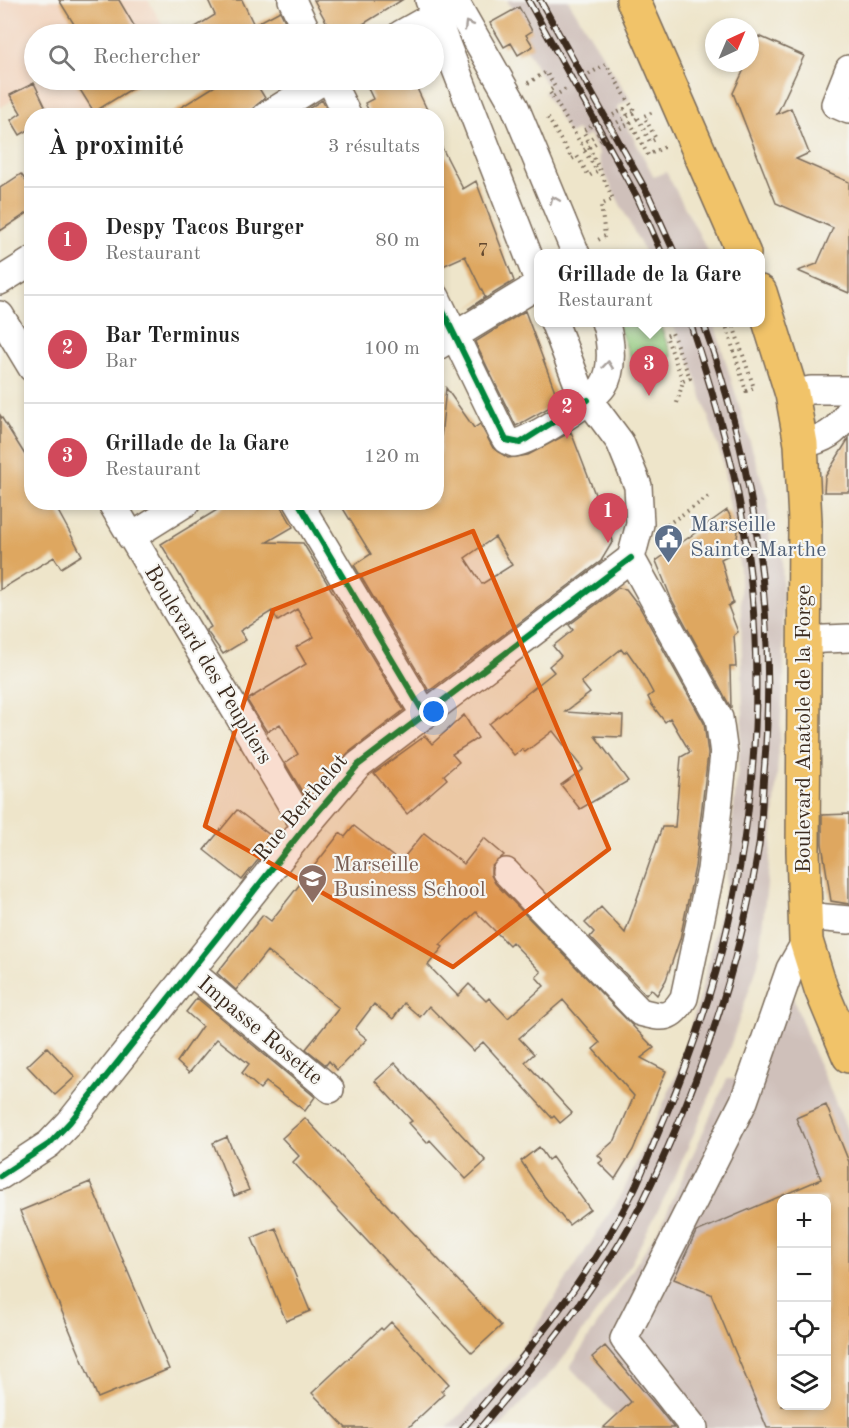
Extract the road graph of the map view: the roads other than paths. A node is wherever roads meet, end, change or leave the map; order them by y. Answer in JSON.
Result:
{"nodes":[{"id":1,"x":292,"y":0,"type":"edge"},
{"id":2,"x":633,"y":0,"type":"edge"},
{"id":3,"x":439,"y":5,"type":"edge"},
{"id":4,"x":303,"y":24,"type":"edge"},
{"id":5,"x":414,"y":24,"type":"edge"},
{"id":6,"x":849,"y":69,"type":"edge"},
{"id":7,"x":308,"y":90,"type":"edge"},
{"id":8,"x":335,"y":90,"type":"edge"},
{"id":9,"x":279,"y":108,"type":"edge"},
{"id":10,"x":344,"y":108,"type":"edge"},
{"id":11,"x":849,"y":110,"type":"edge"},
{"id":12,"x":574,"y":249,"type":"edge"},
{"id":13,"x":742,"y":249,"type":"edge"},
{"id":14,"x":24,"y":266,"type":"edge"},
{"id":15,"x":534,"y":272,"type":"edge"},
{"id":16,"x":0,"y":281,"type":"edge"},
{"id":17,"x":534,"y":286,"type":"edge"},
{"id":18,"x":765,"y":308,"type":"edge"},
{"id":19,"x":0,"y":315,"type":"edge"},
{"id":20,"x":556,"y":327,"type":"edge"},
{"id":21,"x":606,"y":327,"type":"edge"},
{"id":22,"x":446,"y":341,"type":"edge"},
{"id":23,"x":24,"y":355,"type":"edge"},
{"id":24,"x":849,"y":390,"type":"edge"},
{"id":25,"x":792,"y":394,"type":"junction"},
{"id":26,"x":588,"y":400,"type":"junction"},
{"id":27,"x":849,"y":412,"type":"edge"},
{"id":28,"x":801,"y":444,"type":"junction"},
{"id":29,"x":116,"y":510,"type":"edge"},
{"id":30,"x":175,"y":510,"type":"edge"},
{"id":31,"x":303,"y":510,"type":"edge"},
{"id":32,"x":131,"y":537,"type":"junction"},
{"id":33,"x":632,"y":558,"type":"junction"},
{"id":34,"x":849,"y":638,"type":"edge"},
{"id":35,"x":803,"y":640,"type":"junction"},
{"id":36,"x":425,"y":716,"type":"junction"},
{"id":37,"x":306,"y":827,"type":"junction"},
{"id":38,"x":506,"y":872,"type":"dead end"},
{"id":39,"x":849,"y":920,"type":"edge"},
{"id":40,"x":805,"y":928,"type":"junction"},
{"id":41,"x":191,"y":972,"type":"junction"},
{"id":42,"x":849,"y":1056,"type":"edge"},
{"id":43,"x":330,"y":1089,"type":"dead end"},
{"id":44,"x":0,"y":1176,"type":"edge"},
{"id":45,"x":694,"y":1428,"type":"edge"}],
"edges":[{"from":1,"to":4,"type":"street"},
{"from":2,"to":13,"type":"main road"},
{"from":3,"to":5,"type":"street"},
{"from":12,"to":3,"type":"street","one_way":true},
{"from":3,"to":15,"type":"street"},
{"from":6,"to":11,"type":"street"},
{"from":7,"to":9,"type":"street"},
{"from":8,"to":10,"type":"street"},
{"from":14,"to":16,"type":"street"},
{"from":17,"to":22,"type":"street"},
{"from":18,"to":25,"type":"main road","name":"Boulevard Anatole de la Forge"},
{"from":19,"to":23,"type":"street"},
{"from":20,"to":26,"type":"street"},
{"from":26,"to":21,"type":"street","one_way":true},
{"from":22,"to":26,"type":"street"},
{"from":24,"to":25,"type":"street"},
{"from":25,"to":28,"type":"main road","name":"Boulevard Anatole de la Forge"},
{"from":26,"to":33,"type":"street"},
{"from":27,"to":28,"type":"street"},
{"from":28,"to":35,"type":"main road","name":"Boulevard Anatole de la Forge"},
{"from":29,"to":32,"type":"street","name":"Boulevard des Peupliers"},
{"from":30,"to":32,"type":"street"},
{"from":31,"to":36,"type":"street"},
{"from":32,"to":37,"type":"street","name":"Boulevard des Peupliers"},
{"from":33,"to":36,"type":"street","name":"Rue Berthelot"},
{"from":33,"to":38,"type":"street"},
{"from":34,"to":35,"type":"street"},
{"from":35,"to":40,"type":"main road","name":"Boulevard Anatole de la Forge"},
{"from":36,"to":37,"type":"street","name":"Rue Berthelot"},
{"from":37,"to":41,"type":"street","name":"Rue Berthelot"},
{"from":39,"to":40,"type":"street"},
{"from":40,"to":42,"type":"main road","name":"Boulevard Anatole de la Forge"},
{"from":40,"to":45,"type":"street"},
{"from":41,"to":43,"type":"street","name":"Impasse Rosette"},
{"from":41,"to":44,"type":"street","name":"Rue Berthelot"}]}
